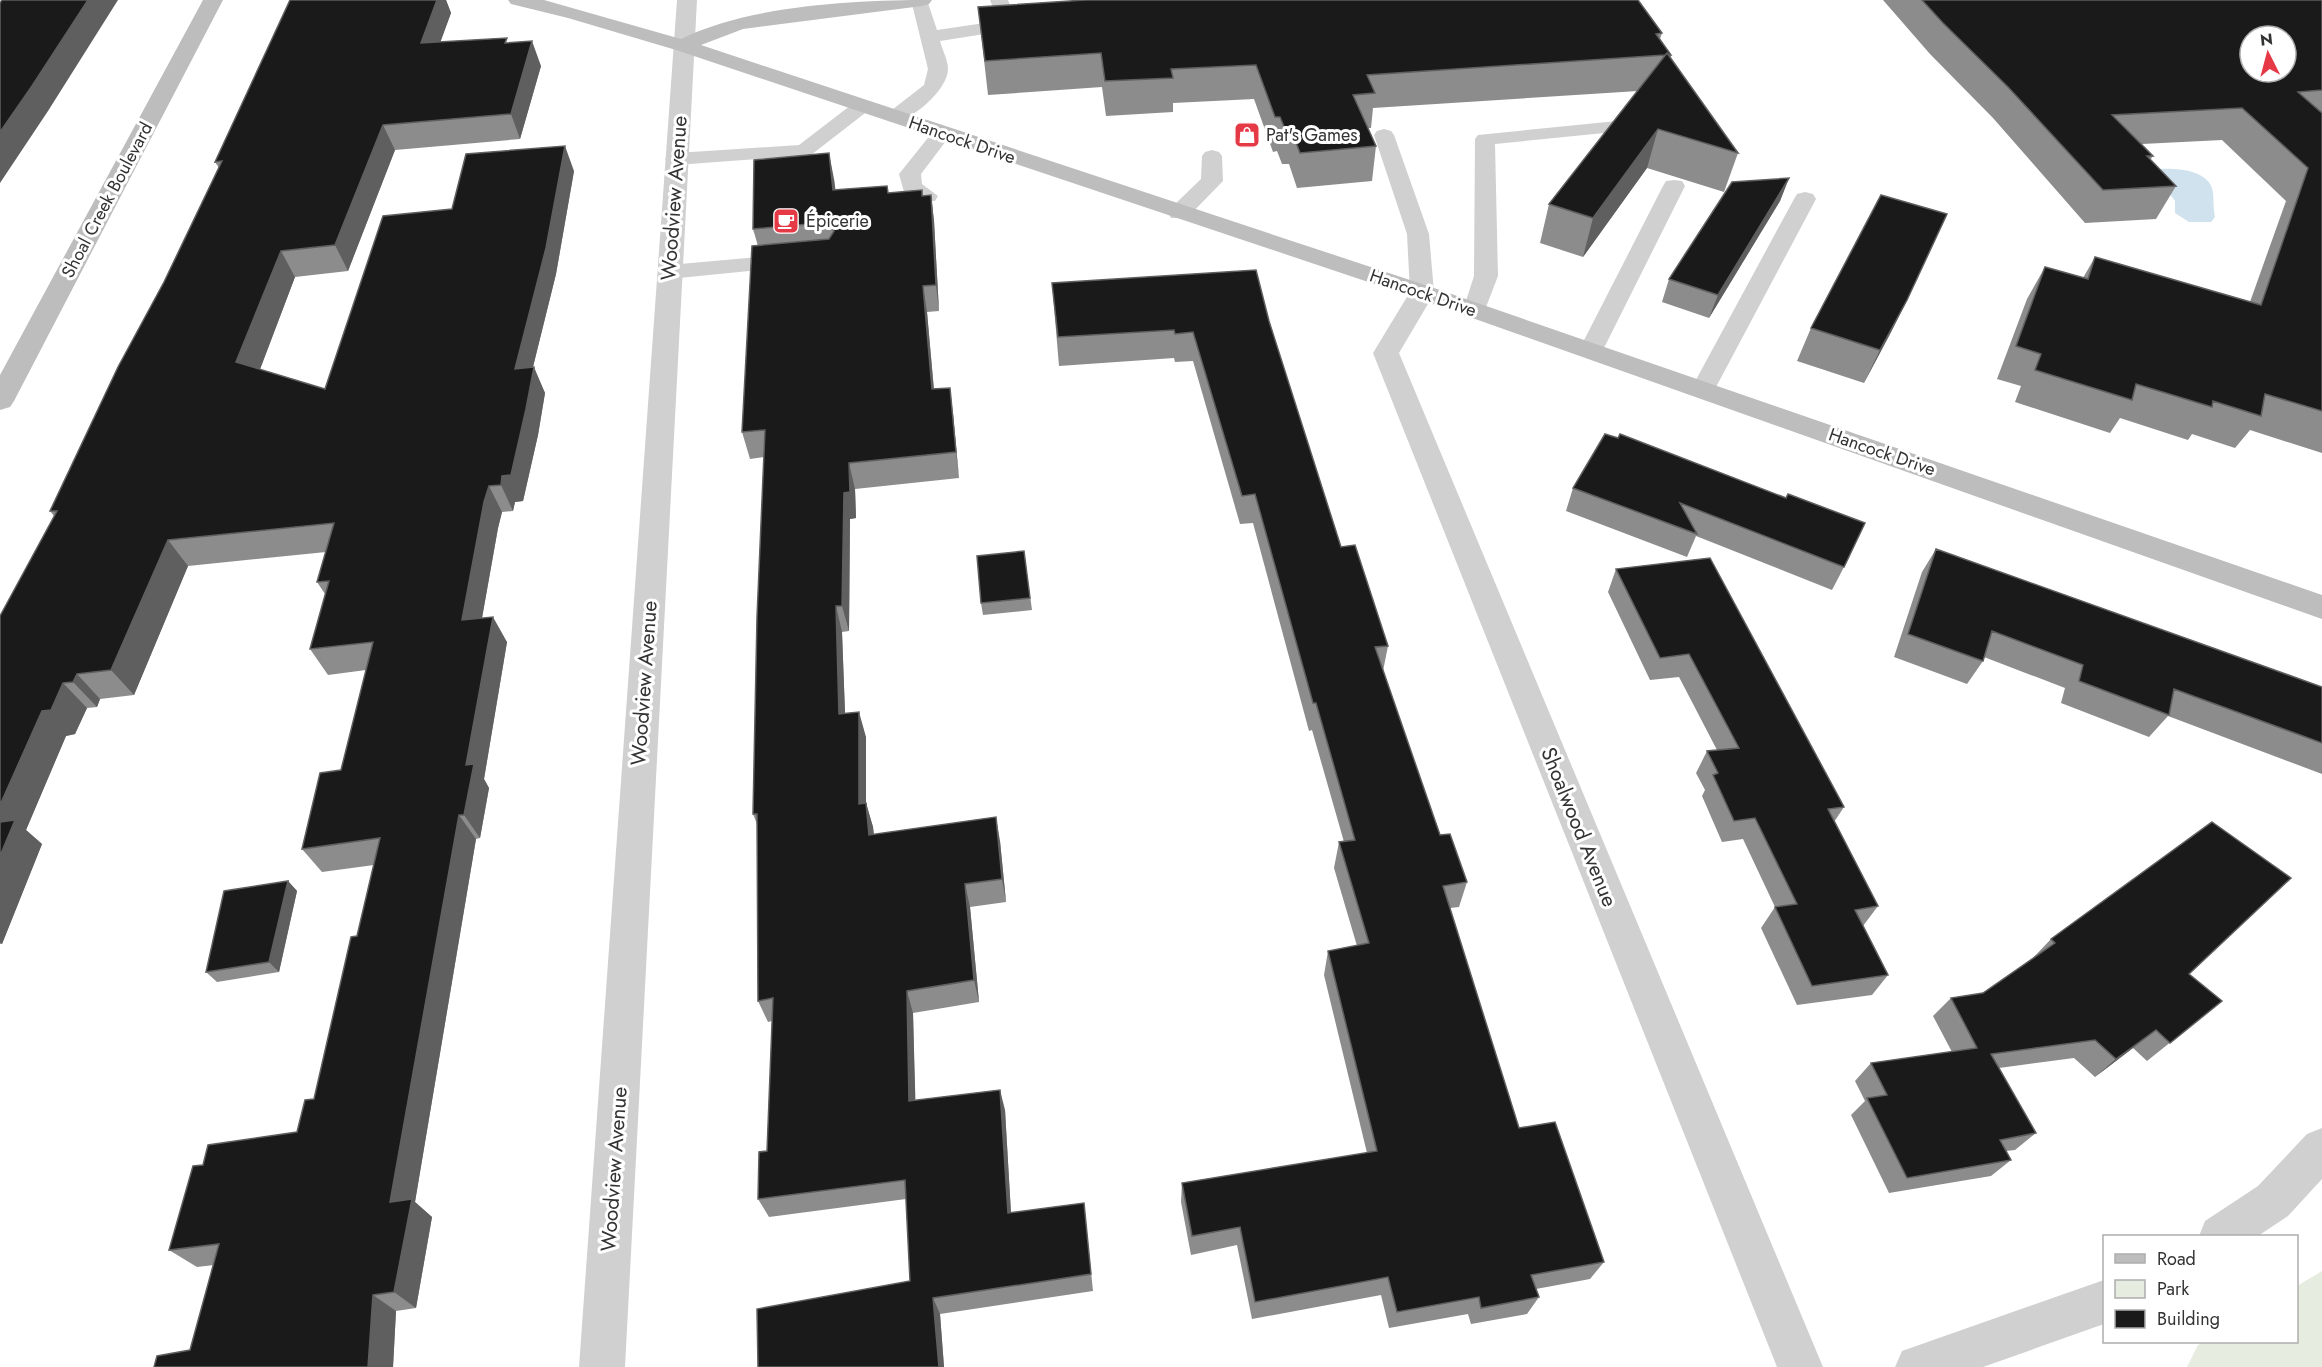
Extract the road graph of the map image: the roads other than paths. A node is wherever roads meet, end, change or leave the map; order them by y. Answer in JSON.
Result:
{"nodes":[{"id":1,"x":213,"y":0,"type":"edge"},
{"id":2,"x":518,"y":0,"type":"edge"},
{"id":3,"x":687,"y":0,"type":"edge"},
{"id":4,"x":920,"y":0,"type":"edge"},
{"id":5,"x":999,"y":0,"type":"edge"},
{"id":6,"x":777,"y":19,"type":"junction"},
{"id":7,"x":929,"y":37,"type":"junction"},
{"id":8,"x":683,"y":46,"type":"junction"},
{"id":9,"x":754,"y":55,"type":"junction"},
{"id":10,"x":862,"y":106,"type":"junction"},
{"id":11,"x":895,"y":117,"type":"junction"},
{"id":12,"x":1617,"y":127,"type":"edge"},
{"id":13,"x":942,"y":133,"type":"junction"},
{"id":14,"x":1384,"y":135,"type":"dead end"},
{"id":15,"x":1212,"y":156,"type":"dead end"},
{"id":16,"x":676,"y":159,"type":"junction"},
{"id":17,"x":1674,"y":186,"type":"dead end"},
{"id":18,"x":927,"y":196,"type":"edge"},
{"id":19,"x":1806,"y":199,"type":"dead end"},
{"id":20,"x":1179,"y":213,"type":"junction"},
{"id":21,"x":815,"y":259,"type":"edge"},
{"id":22,"x":669,"y":272,"type":"junction"},
{"id":23,"x":1422,"y":292,"type":"junction"},
{"id":24,"x":1474,"y":310,"type":"junction"},
{"id":25,"x":1591,"y":350,"type":"junction"},
{"id":26,"x":1703,"y":389,"type":"junction"},
{"id":27,"x":0,"y":401,"type":"edge"},
{"id":28,"x":2322,"y":607,"type":"edge"},
{"id":29,"x":2322,"y":1149,"type":"edge"},
{"id":30,"x":2222,"y":1235,"type":"edge"},
{"id":31,"x":2103,"y":1302,"type":"edge"},
{"id":32,"x":602,"y":1367,"type":"edge"},
{"id":33,"x":1800,"y":1367,"type":"edge"},
{"id":34,"x":1918,"y":1367,"type":"edge"}],
"edges":[{"from":1,"to":27,"type":"street","name":"Shoal Creek Boulevard"},
{"from":2,"to":8,"type":"street","name":"Hancock Drive"},
{"from":3,"to":8,"type":"street","name":"Woodview Avenue"},
{"from":4,"to":6,"type":"street"},
{"from":4,"to":7,"type":"lane"},
{"from":5,"to":7,"type":"lane"},
{"from":6,"to":8,"type":"street"},
{"from":6,"to":9,"type":"street"},
{"from":7,"to":11,"type":"lane"},
{"from":8,"to":9,"type":"street","name":"Hancock Drive"},
{"from":8,"to":16,"type":"street","name":"Woodview Avenue"},
{"from":9,"to":10,"type":"street","name":"Hancock Drive"},
{"from":10,"to":11,"type":"street","name":"Hancock Drive"},
{"from":10,"to":16,"type":"lane"},
{"from":11,"to":13,"type":"street","name":"Hancock Drive"},
{"from":12,"to":24,"type":"lane"},
{"from":13,"to":18,"type":"lane"},
{"from":13,"to":20,"type":"street","name":"Hancock Drive"},
{"from":14,"to":23,"type":"lane"},
{"from":15,"to":20,"type":"lane"},
{"from":16,"to":22,"type":"street","name":"Woodview Avenue"},
{"from":17,"to":25,"type":"lane"},
{"from":19,"to":26,"type":"lane"},
{"from":20,"to":23,"type":"street","name":"Hancock Drive"},
{"from":21,"to":22,"type":"lane"},
{"from":22,"to":32,"type":"street","name":"Woodview Avenue"},
{"from":23,"to":24,"type":"street","name":"Hancock Drive"},
{"from":23,"to":33,"type":"street","name":"Shoalwood Avenue"},
{"from":24,"to":25,"type":"street","name":"Hancock Drive"},
{"from":25,"to":26,"type":"street","name":"Hancock Drive"},
{"from":26,"to":28,"type":"street","name":"Hancock Drive"},
{"from":29,"to":30,"type":"street"},
{"from":31,"to":34,"type":"street"}]}
